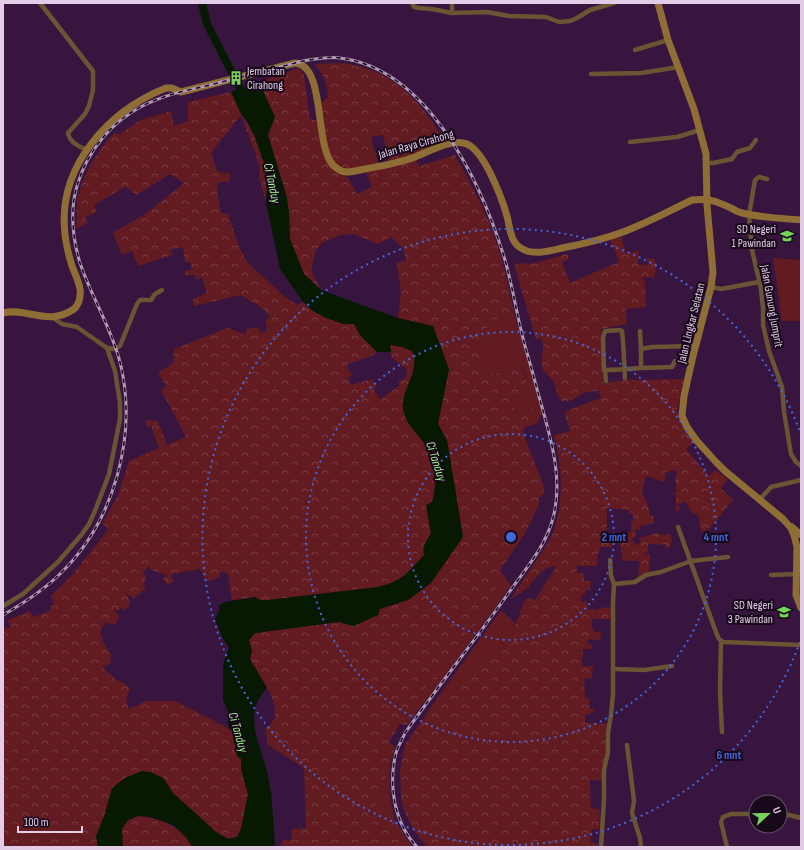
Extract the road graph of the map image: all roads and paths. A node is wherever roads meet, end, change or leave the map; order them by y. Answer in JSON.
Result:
{"nodes":[{"id":1,"x":40,"y":3,"type":"edge"},
{"id":2,"x":412,"y":3,"type":"edge"},
{"id":3,"x":452,"y":3,"type":"edge"},
{"id":4,"x":614,"y":3,"type":"edge"},
{"id":5,"x":658,"y":3,"type":"edge"},
{"id":6,"x":606,"y":5,"type":"edge"},
{"id":7,"x":452,"y":12,"type":"junction"},
{"id":8,"x":668,"y":40,"type":"junction"},
{"id":9,"x":635,"y":50,"type":"dead end"},
{"id":10,"x":679,"y":67,"type":"junction"},
{"id":11,"x":591,"y":74,"type":"dead end"},
{"id":12,"x":700,"y":130,"type":"junction"},
{"id":13,"x":756,"y":140,"type":"dead end"},
{"id":14,"x":630,"y":142,"type":"dead end"},
{"id":15,"x":86,"y":149,"type":"junction"},
{"id":16,"x":707,"y":163,"type":"junction"},
{"id":17,"x":767,"y":179,"type":"dead end"},
{"id":18,"x":707,"y":198,"type":"junction"},
{"id":19,"x":749,"y":214,"type":"junction"},
{"id":20,"x":801,"y":220,"type":"edge"},
{"id":21,"x":759,"y":282,"type":"junction"},
{"id":22,"x":712,"y":287,"type":"junction"},
{"id":23,"x":162,"y":290,"type":"dead end"},
{"id":24,"x":3,"y":313,"type":"edge"},
{"id":25,"x":52,"y":317,"type":"junction"},
{"id":26,"x":640,"y":331,"type":"dead end"},
{"id":27,"x":696,"y":346,"type":"junction"},
{"id":28,"x":107,"y":348,"type":"junction"},
{"id":29,"x":641,"y":349,"type":"junction"},
{"id":30,"x":675,"y":361,"type":"dead end"},
{"id":31,"x":641,"y":368,"type":"junction"},
{"id":32,"x":625,"y":369,"type":"junction"},
{"id":33,"x":606,"y":370,"type":"junction"},
{"id":34,"x":625,"y":378,"type":"dead end"},
{"id":35,"x":606,"y":380,"type":"dead end"},
{"id":36,"x":801,"y":466,"type":"edge"},
{"id":37,"x":801,"y":480,"type":"edge"},
{"id":38,"x":760,"y":500,"type":"junction"},
{"id":39,"x":787,"y":523,"type":"junction"},
{"id":40,"x":678,"y":527,"type":"dead end"},
{"id":41,"x":801,"y":535,"type":"edge"},
{"id":42,"x":728,"y":557,"type":"dead end"},
{"id":43,"x":610,"y":560,"type":"dead end"},
{"id":44,"x":691,"y":561,"type":"junction"},
{"id":45,"x":799,"y":571,"type":"edge"},
{"id":46,"x":771,"y":575,"type":"dead end"},
{"id":47,"x":614,"y":584,"type":"junction"},
{"id":48,"x":3,"y":606,"type":"edge"},
{"id":49,"x":801,"y":608,"type":"edge"},
{"id":50,"x":721,"y":641,"type":"junction"},
{"id":51,"x":801,"y":645,"type":"edge"},
{"id":52,"x":672,"y":666,"type":"dead end"},
{"id":53,"x":613,"y":669,"type":"junction"},
{"id":54,"x":722,"y":732,"type":"dead end"},
{"id":55,"x":627,"y":745,"type":"dead end"},
{"id":56,"x":748,"y":814,"type":"edge"},
{"id":57,"x":788,"y":815,"type":"edge"},
{"id":58,"x":801,"y":818,"type":"edge"},
{"id":59,"x":602,"y":847,"type":"edge"},
{"id":60,"x":641,"y":847,"type":"edge"},
{"id":61,"x":727,"y":847,"type":"edge"}],
"edges":[{"from":1,"to":15,"type":"street"},
{"from":2,"to":7,"type":"street"},
{"from":3,"to":7,"type":"street"},
{"from":4,"to":6,"type":"street"},
{"from":5,"to":8,"type":"street","name":"Jalan Lingkar Selatan"},
{"from":6,"to":7,"type":"street"},
{"from":8,"to":9,"type":"street"},
{"from":8,"to":10,"type":"street","name":"Jalan Lingkar Selatan"},
{"from":10,"to":11,"type":"street"},
{"from":10,"to":12,"type":"street","name":"Jalan Lingkar Selatan"},
{"from":12,"to":14,"type":"street"},
{"from":12,"to":16,"type":"street","name":"Jalan Lingkar Selatan"},
{"from":13,"to":16,"type":"street"},
{"from":15,"to":18,"type":"street","name":"Jalan Raya Cirahong"},
{"from":15,"to":25,"type":"street","name":"Jalan Raya Cirahong"},
{"from":16,"to":18,"type":"street","name":"Jalan Lingkar Selatan"},
{"from":17,"to":19,"type":"street","name":"Jalan Gunung Jumprit"},
{"from":18,"to":19,"type":"street"},
{"from":18,"to":22,"type":"street","name":"Jalan Lingkar Selatan"},
{"from":19,"to":20,"type":"street"},
{"from":19,"to":21,"type":"street","name":"Jalan Gunung Jumprit"},
{"from":21,"to":22,"type":"street"},
{"from":21,"to":36,"type":"street","name":"Jalan Gunung Jumprit"},
{"from":22,"to":27,"type":"street","name":"Jalan Lingkar Selatan"},
{"from":23,"to":28,"type":"street"},
{"from":24,"to":25,"type":"street","name":"Jalan Raya Cirahong"},
{"from":25,"to":28,"type":"street"},
{"from":26,"to":29,"type":"street"},
{"from":27,"to":29,"type":"street"},
{"from":27,"to":38,"type":"street","name":"Jalan Lingkar Selatan"},
{"from":28,"to":48,"type":"street"},
{"from":29,"to":31,"type":"street"},
{"from":30,"to":31,"type":"street"},
{"from":31,"to":32,"type":"street"},
{"from":32,"to":33,"type":"street"},
{"from":32,"to":33,"type":"street"},
{"from":32,"to":34,"type":"street"},
{"from":33,"to":35,"type":"street"},
{"from":37,"to":38,"type":"street"},
{"from":38,"to":39,"type":"street","name":"Jalan Lingkar Selatan"},
{"from":39,"to":41,"type":"street"},
{"from":39,"to":45,"type":"street","name":"Jalan Lingkar Selatan"},
{"from":40,"to":44,"type":"street"},
{"from":42,"to":44,"type":"street"},
{"from":43,"to":47,"type":"street"},
{"from":44,"to":47,"type":"street"},
{"from":44,"to":50,"type":"street"},
{"from":45,"to":46,"type":"street"},
{"from":45,"to":49,"type":"street","name":"Jalan Lingkar Selatan"},
{"from":47,"to":53,"type":"street"},
{"from":50,"to":51,"type":"street"},
{"from":50,"to":54,"type":"street"},
{"from":52,"to":53,"type":"street"},
{"from":53,"to":59,"type":"street"},
{"from":55,"to":60,"type":"street"},
{"from":56,"to":61,"type":"street"},
{"from":57,"to":58,"type":"street"}]}
